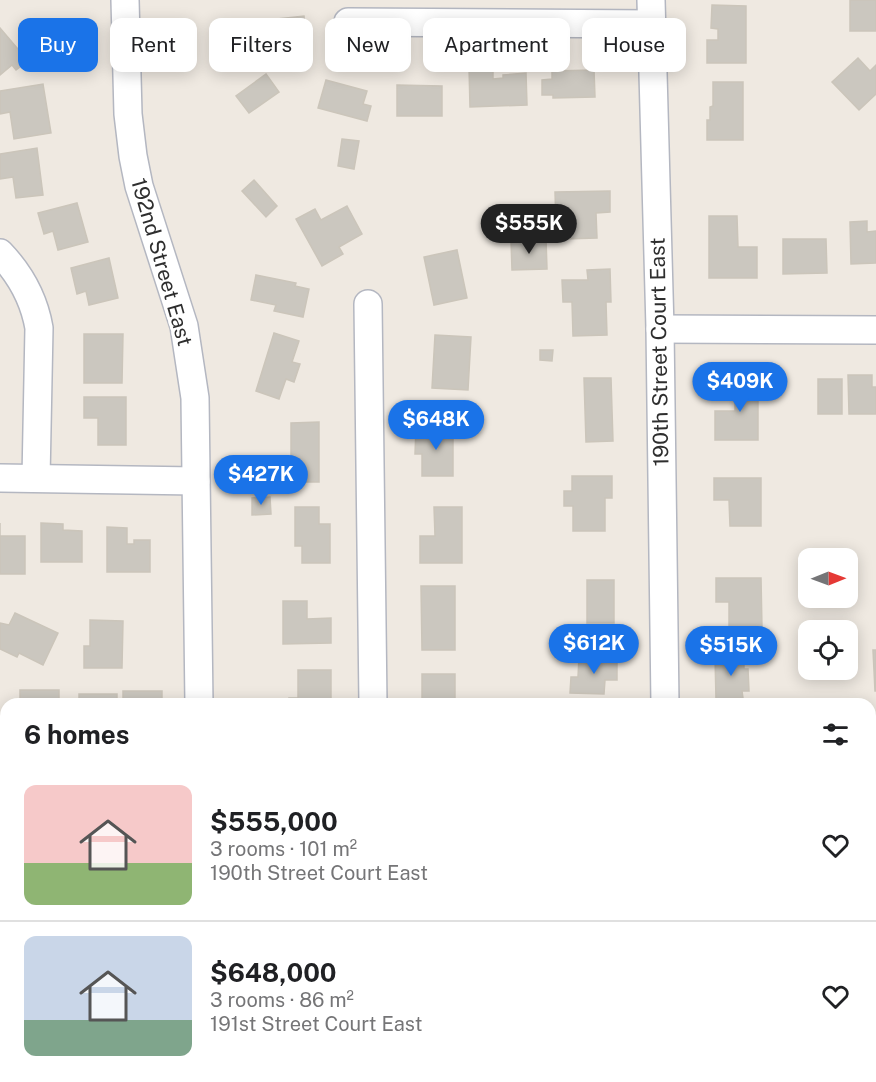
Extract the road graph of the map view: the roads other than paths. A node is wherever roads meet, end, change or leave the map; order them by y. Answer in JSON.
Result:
{"nodes":[{"id":1,"x":125,"y":0,"type":"edge"},
{"id":2,"x":652,"y":12,"type":"edge"},
{"id":3,"x":411,"y":20,"type":"edge"},
{"id":4,"x":0,"y":253,"type":"edge"},
{"id":5,"x":368,"y":304,"type":"dead end"},
{"id":6,"x":660,"y":329,"type":"junction"},
{"id":7,"x":876,"y":330,"type":"edge"},
{"id":8,"x":0,"y":478,"type":"edge"},
{"id":9,"x":36,"y":478,"type":"junction"},
{"id":10,"x":196,"y":481,"type":"junction"},
{"id":11,"x":199,"y":698,"type":"edge"},
{"id":12,"x":373,"y":698,"type":"edge"},
{"id":13,"x":665,"y":698,"type":"edge"}],
"edges":[{"from":1,"to":10,"type":"street","name":"192nd Street East"},
{"from":2,"to":3,"type":"street"},
{"from":2,"to":6,"type":"street","name":"190th Street Court East"},
{"from":4,"to":9,"type":"street"},
{"from":5,"to":12,"type":"street"},
{"from":6,"to":7,"type":"street"},
{"from":6,"to":13,"type":"street","name":"190th Street Court East"},
{"from":8,"to":9,"type":"street"},
{"from":9,"to":10,"type":"street"},
{"from":10,"to":11,"type":"street","name":"192nd Street East"}]}
